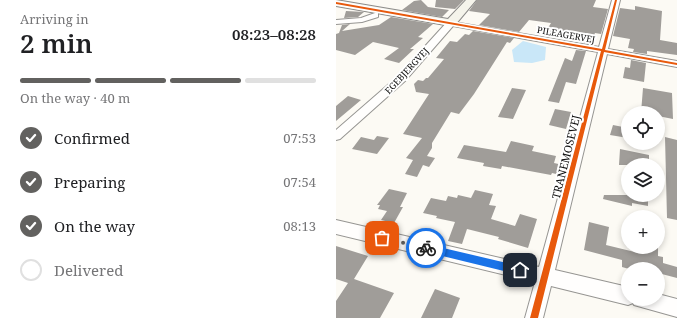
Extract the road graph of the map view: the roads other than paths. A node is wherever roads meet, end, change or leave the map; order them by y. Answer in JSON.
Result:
{"nodes":[{"id":1,"x":471,"y":0,"type":"edge"},
{"id":2,"x":616,"y":0,"type":"edge"},
{"id":3,"x":336,"y":3,"type":"edge"},
{"id":4,"x":375,"y":16,"type":"dead end"},
{"id":5,"x":336,"y":22,"type":"edge"},
{"id":6,"x":451,"y":23,"type":"junction"},
{"id":7,"x":603,"y":50,"type":"junction"},
{"id":8,"x":677,"y":64,"type":"edge"},
{"id":9,"x":336,"y":136,"type":"edge"},
{"id":10,"x":336,"y":227,"type":"edge"},
{"id":11,"x":545,"y":276,"type":"junction"},
{"id":12,"x":621,"y":294,"type":"edge"},
{"id":13,"x":665,"y":305,"type":"edge"},
{"id":14,"x":677,"y":308,"type":"edge"},
{"id":15,"x":534,"y":318,"type":"edge"}],
"edges":[{"from":1,"to":6,"type":"street","name":"EGEBJERGVEJ"},
{"from":2,"to":7,"type":"street","name":"TRANEMOSEVEJ"},
{"from":3,"to":6,"type":"street"},
{"from":4,"to":5,"type":"street"},
{"from":6,"to":7,"type":"street","name":"PILEAGERVEJ"},
{"from":6,"to":9,"type":"street","name":"EGEBJERGVEJ"},
{"from":7,"to":8,"type":"street","name":"PILEAGERVEJ"},
{"from":7,"to":11,"type":"street","name":"TRANEMOSEVEJ"},
{"from":10,"to":11,"type":"street"},
{"from":11,"to":12,"type":"street"},
{"from":11,"to":15,"type":"street","name":"TRANEMOSEVEJ"},
{"from":13,"to":14,"type":"street"}]}
